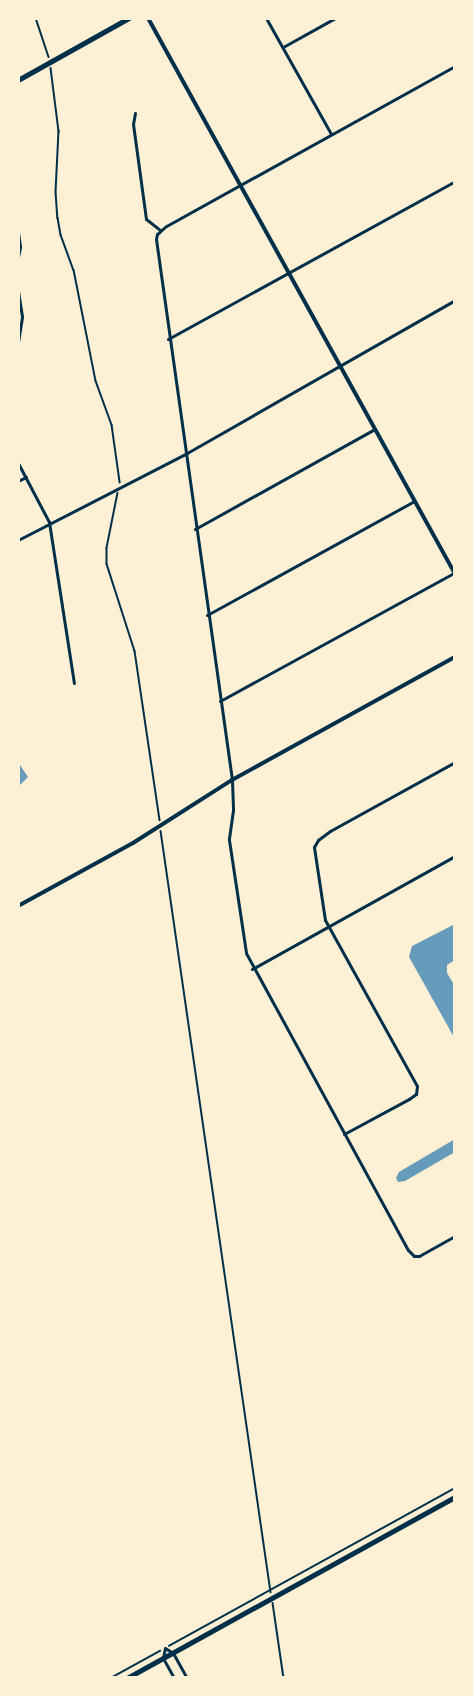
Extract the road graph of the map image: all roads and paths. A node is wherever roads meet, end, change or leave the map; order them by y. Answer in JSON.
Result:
{"nodes":[{"id":1,"x":36,"y":18,"type":"edge"},
{"id":2,"x":129,"y":18,"type":"edge"},
{"id":3,"x":148,"y":18,"type":"edge"},
{"id":4,"x":267,"y":18,"type":"edge"},
{"id":5,"x":335,"y":18,"type":"edge"},
{"id":6,"x":283,"y":47,"type":"junction"},
{"id":7,"x":50,"y":62,"type":"junction"},
{"id":8,"x":455,"y":66,"type":"edge"},
{"id":9,"x":18,"y":80,"type":"edge"},
{"id":10,"x":135,"y":112,"type":"dead end"},
{"id":11,"x":332,"y":135,"type":"junction"},
{"id":12,"x":455,"y":181,"type":"edge"},
{"id":13,"x":240,"y":185,"type":"junction"},
{"id":14,"x":160,"y":230,"type":"junction"},
{"id":15,"x":18,"y":232,"type":"edge"},
{"id":16,"x":18,"y":257,"type":"edge"},
{"id":17,"x":288,"y":273,"type":"junction"},
{"id":18,"x":18,"y":291,"type":"edge"},
{"id":19,"x":455,"y":300,"type":"edge"},
{"id":20,"x":168,"y":339,"type":"junction"},
{"id":21,"x":18,"y":340,"type":"edge"},
{"id":22,"x":339,"y":364,"type":"junction"},
{"id":23,"x":375,"y":429,"type":"junction"},
{"id":24,"x":187,"y":453,"type":"junction"},
{"id":25,"x":18,"y":463,"type":"edge"},
{"id":26,"x":26,"y":477,"type":"junction"},
{"id":27,"x":18,"y":481,"type":"edge"},
{"id":28,"x":119,"y":488,"type":"junction"},
{"id":29,"x":414,"y":501,"type":"junction"},
{"id":30,"x":49,"y":522,"type":"junction"},
{"id":31,"x":195,"y":529,"type":"junction"},
{"id":32,"x":18,"y":540,"type":"edge"},
{"id":33,"x":454,"y":574,"type":"edge"},
{"id":34,"x":207,"y":615,"type":"junction"},
{"id":35,"x":455,"y":657,"type":"edge"},
{"id":36,"x":74,"y":683,"type":"dead end"},
{"id":37,"x":220,"y":701,"type":"junction"},
{"id":38,"x":455,"y":762,"type":"edge"},
{"id":39,"x":232,"y":780,"type":"junction"},
{"id":40,"x":161,"y":825,"type":"junction"},
{"id":41,"x":455,"y":856,"type":"edge"},
{"id":42,"x":18,"y":906,"type":"edge"},
{"id":43,"x":328,"y":927,"type":"junction"},
{"id":44,"x":252,"y":969,"type":"junction"},
{"id":45,"x":344,"y":1134,"type":"junction"},
{"id":46,"x":455,"y":1236,"type":"edge"},
{"id":47,"x":455,"y":1488,"type":"edge"},
{"id":48,"x":455,"y":1497,"type":"edge"},
{"id":49,"x":271,"y":1590,"type":"junction"},
{"id":50,"x":272,"y":1598,"type":"junction"},
{"id":51,"x":165,"y":1648,"type":"junction"},
{"id":52,"x":173,"y":1653,"type":"junction"},
{"id":53,"x":163,"y":1658,"type":"junction"},
{"id":54,"x":111,"y":1678,"type":"edge"},
{"id":55,"x":127,"y":1678,"type":"edge"},
{"id":56,"x":174,"y":1678,"type":"edge"},
{"id":57,"x":187,"y":1678,"type":"edge"},
{"id":58,"x":284,"y":1678,"type":"edge"}],
"edges":[{"from":1,"to":7,"type":"path"},
{"from":2,"to":7,"type":"main road"},
{"from":3,"to":13,"type":"street"},
{"from":4,"to":6,"type":"street"},
{"from":5,"to":6,"type":"street"},
{"from":6,"to":11,"type":"street"},
{"from":7,"to":9,"type":"main road"},
{"from":7,"to":28,"type":"path"},
{"from":8,"to":11,"type":"street"},
{"from":10,"to":14,"type":"street"},
{"from":11,"to":13,"type":"street"},
{"from":12,"to":17,"type":"street"},
{"from":13,"to":14,"type":"street"},
{"from":13,"to":17,"type":"street"},
{"from":14,"to":20,"type":"street"},
{"from":15,"to":16,"type":"street"},
{"from":17,"to":20,"type":"street"},
{"from":17,"to":22,"type":"street"},
{"from":18,"to":21,"type":"street"},
{"from":19,"to":22,"type":"street"},
{"from":20,"to":24,"type":"street"},
{"from":22,"to":23,"type":"street"},
{"from":22,"to":24,"type":"street"},
{"from":23,"to":29,"type":"street"},
{"from":23,"to":31,"type":"street"},
{"from":24,"to":28,"type":"street"},
{"from":24,"to":31,"type":"street"},
{"from":25,"to":26,"type":"street"},
{"from":26,"to":27,"type":"street"},
{"from":26,"to":30,"type":"street"},
{"from":28,"to":30,"type":"street"},
{"from":28,"to":40,"type":"path"},
{"from":29,"to":33,"type":"street"},
{"from":29,"to":34,"type":"street"},
{"from":30,"to":32,"type":"street"},
{"from":30,"to":36,"type":"street"},
{"from":31,"to":34,"type":"street"},
{"from":33,"to":37,"type":"street"},
{"from":34,"to":37,"type":"street"},
{"from":35,"to":39,"type":"street"},
{"from":37,"to":39,"type":"street"},
{"from":38,"to":43,"type":"street"},
{"from":39,"to":40,"type":"street"},
{"from":39,"to":44,"type":"street"},
{"from":40,"to":42,"type":"street"},
{"from":40,"to":49,"type":"path"},
{"from":41,"to":43,"type":"street"},
{"from":43,"to":44,"type":"street"},
{"from":43,"to":45,"type":"street"},
{"from":44,"to":45,"type":"street"},
{"from":45,"to":46,"type":"street"},
{"from":47,"to":49,"type":"path"},
{"from":48,"to":50,"type":"main road"},
{"from":49,"to":50,"type":"path"},
{"from":49,"to":51,"type":"path"},
{"from":50,"to":52,"type":"main road"},
{"from":50,"to":58,"type":"path"},
{"from":51,"to":52,"type":"street"},
{"from":51,"to":53,"type":"street"},
{"from":51,"to":54,"type":"path"},
{"from":52,"to":53,"type":"main road"},
{"from":52,"to":57,"type":"street"},
{"from":53,"to":55,"type":"main road"},
{"from":53,"to":56,"type":"street"}]}
